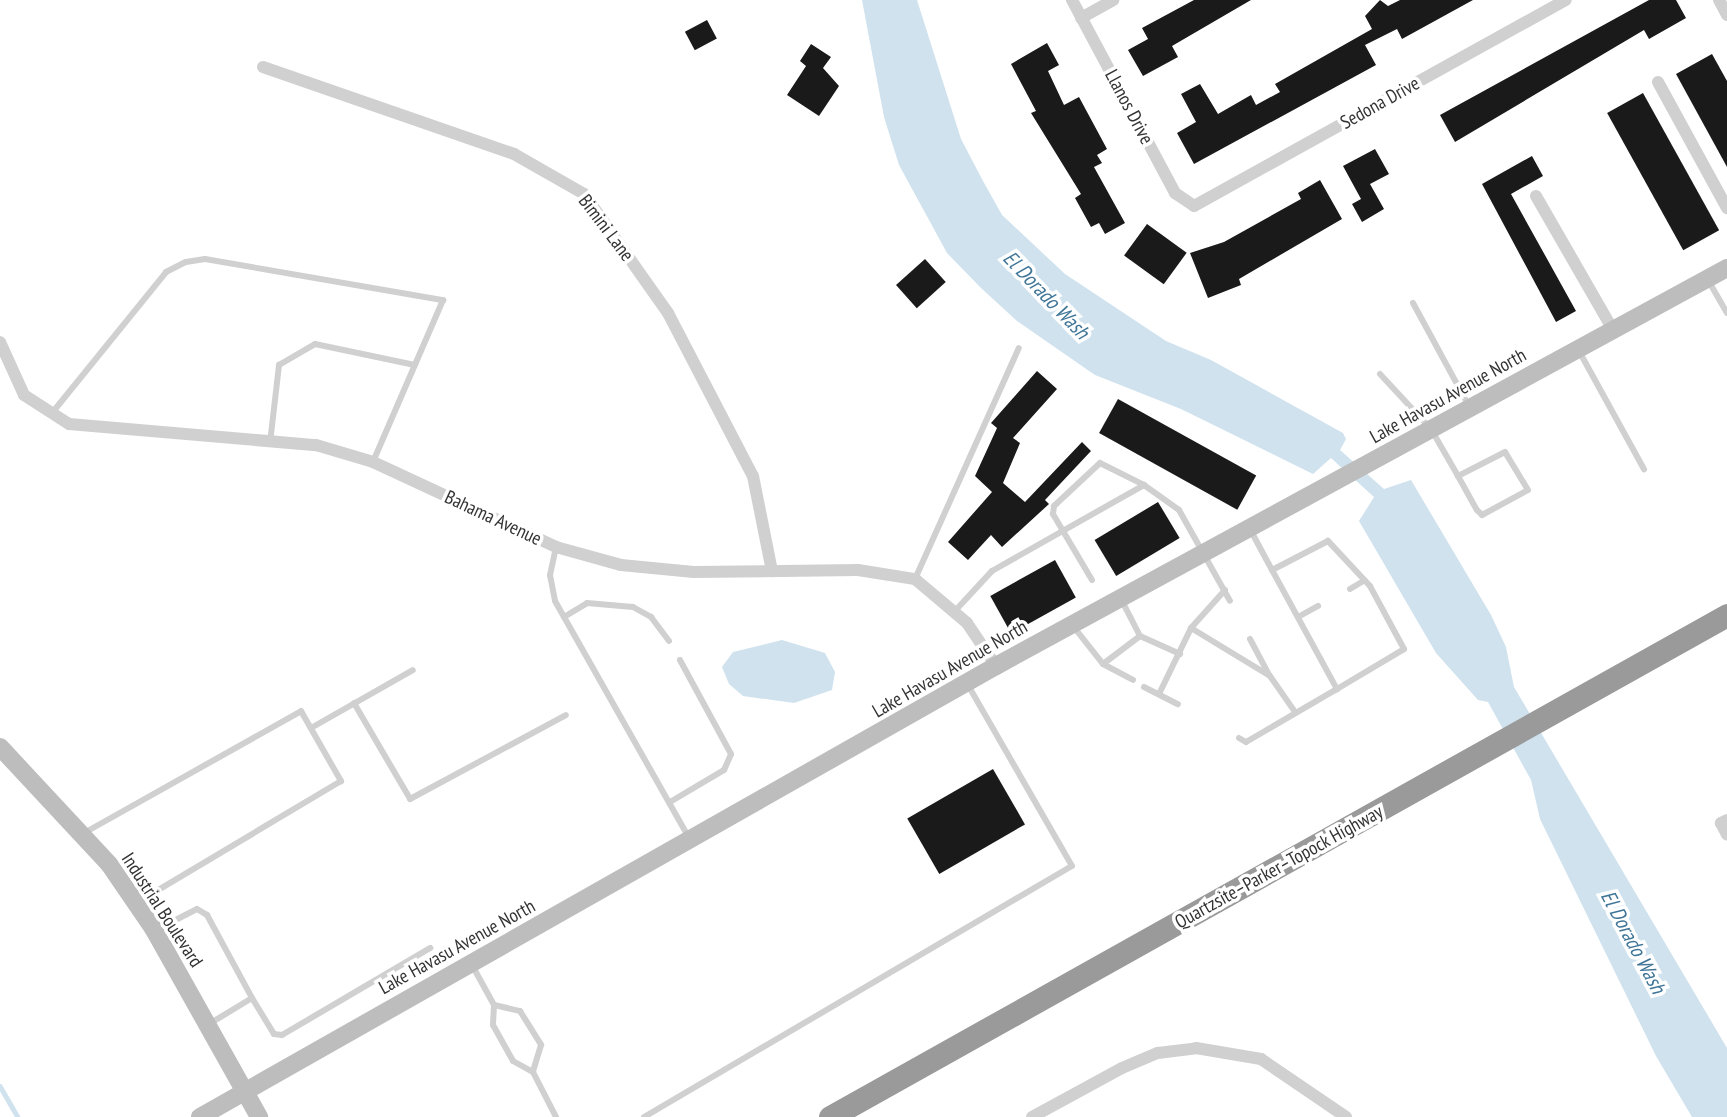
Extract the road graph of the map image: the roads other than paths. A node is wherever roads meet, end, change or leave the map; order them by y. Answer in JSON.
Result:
{"nodes":[{"id":1,"x":1072,"y":0,"type":"edge"},
{"id":2,"x":1113,"y":0,"type":"edge"},
{"id":3,"x":1566,"y":0,"type":"edge"},
{"id":4,"x":1718,"y":0,"type":"edge"},
{"id":5,"x":1727,"y":15,"type":"edge"},
{"id":6,"x":1081,"y":18,"type":"junction"},
{"id":7,"x":263,"y":66,"type":"dead end"},
{"id":8,"x":1658,"y":82,"type":"dead end"},
{"id":9,"x":1536,"y":197,"type":"dead end"},
{"id":10,"x":1194,"y":206,"type":"joint"},
{"id":11,"x":1727,"y":208,"type":"edge"},
{"id":12,"x":1727,"y":268,"type":"edge"},
{"id":13,"x":1707,"y":278,"type":"junction"},
{"id":14,"x":1413,"y":303,"type":"dead end"},
{"id":15,"x":1727,"y":313,"type":"edge"},
{"id":16,"x":1613,"y":330,"type":"junction"},
{"id":17,"x":0,"y":342,"type":"edge"},
{"id":18,"x":1019,"y":348,"type":"dead end"},
{"id":19,"x":1578,"y":349,"type":"junction"},
{"id":20,"x":415,"y":365,"type":"junction"},
{"id":21,"x":1380,"y":374,"type":"dead end"},
{"id":22,"x":1470,"y":408,"type":"junction"},
{"id":23,"x":52,"y":413,"type":"junction"},
{"id":24,"x":1431,"y":429,"type":"junction"},
{"id":25,"x":270,"y":443,"type":"junction"},
{"id":26,"x":373,"y":462,"type":"junction"},
{"id":27,"x":1644,"y":470,"type":"dead end"},
{"id":28,"x":1458,"y":476,"type":"junction"},
{"id":29,"x":1144,"y":485,"type":"junction"},
{"id":30,"x":1250,"y":529,"type":"junction"},
{"id":31,"x":1063,"y":531,"type":"junction"},
{"id":32,"x":556,"y":547,"type":"junction"},
{"id":33,"x":1205,"y":553,"type":"junction"},
{"id":34,"x":1272,"y":570,"type":"junction"},
{"id":35,"x":772,"y":571,"type":"junction"},
{"id":36,"x":915,"y":579,"type":"junction"},
{"id":37,"x":1092,"y":580,"type":"dead end"},
{"id":38,"x":1365,"y":580,"type":"junction"},
{"id":39,"x":1350,"y":589,"type":"dead end"},
{"id":40,"x":1225,"y":590,"type":"junction"},
{"id":41,"x":1121,"y":599,"type":"junction"},
{"id":42,"x":1230,"y":601,"type":"dead end"},
{"id":43,"x":1318,"y":607,"type":"dead end"},
{"id":44,"x":954,"y":612,"type":"junction"},
{"id":45,"x":1727,"y":615,"type":"edge"},
{"id":46,"x":564,"y":617,"type":"junction"},
{"id":47,"x":1298,"y":617,"type":"junction"},
{"id":48,"x":1072,"y":625,"type":"junction"},
{"id":49,"x":1191,"y":628,"type":"junction"},
{"id":50,"x":1140,"y":636,"type":"junction"},
{"id":51,"x":1251,"y":639,"type":"dead end"},
{"id":52,"x":669,"y":641,"type":"dead end"},
{"id":53,"x":1180,"y":654,"type":"junction"},
{"id":54,"x":680,"y":660,"type":"dead end"},
{"id":55,"x":1103,"y":664,"type":"junction"},
{"id":56,"x":996,"y":666,"type":"junction"},
{"id":57,"x":413,"y":670,"type":"dead end"},
{"id":58,"x":1270,"y":676,"type":"junction"},
{"id":59,"x":1133,"y":680,"type":"dead end"},
{"id":60,"x":967,"y":684,"type":"junction"},
{"id":61,"x":1144,"y":687,"type":"dead end"},
{"id":62,"x":1337,"y":689,"type":"junction"},
{"id":63,"x":1159,"y":694,"type":"junction"},
{"id":64,"x":354,"y":703,"type":"junction"},
{"id":65,"x":1178,"y":704,"type":"dead end"},
{"id":66,"x":1295,"y":712,"type":"junction"},
{"id":67,"x":566,"y":715,"type":"dead end"},
{"id":68,"x":311,"y":728,"type":"junction"},
{"id":69,"x":1239,"y":738,"type":"dead end"},
{"id":70,"x":0,"y":747,"type":"edge"},
{"id":71,"x":670,"y":802,"type":"junction"},
{"id":72,"x":83,"y":834,"type":"junction"},
{"id":73,"x":691,"y":839,"type":"junction"},
{"id":74,"x":136,"y":903,"type":"junction"},
{"id":75,"x":155,"y":931,"type":"junction"},
{"id":76,"x":430,"y":948,"type":"dead end"},
{"id":77,"x":471,"y":963,"type":"junction"},
{"id":78,"x":252,"y":998,"type":"junction"},
{"id":79,"x":494,"y":1005,"type":"junction"},
{"id":80,"x":207,"y":1025,"type":"junction"},
{"id":81,"x":533,"y":1072,"type":"junction"},
{"id":82,"x":244,"y":1091,"type":"junction"},
{"id":83,"x":200,"y":1117,"type":"edge"},
{"id":84,"x":259,"y":1117,"type":"edge"},
{"id":85,"x":556,"y":1117,"type":"edge"},
{"id":86,"x":644,"y":1117,"type":"edge"},
{"id":87,"x":830,"y":1117,"type":"edge"},
{"id":88,"x":1032,"y":1117,"type":"edge"},
{"id":89,"x":1346,"y":1117,"type":"edge"}],
"edges":[{"from":1,"to":6,"type":"street","name":"Llanos Drive"},
{"from":2,"to":6,"type":"street"},
{"from":3,"to":10,"type":"street","name":"Sedona Drive"},
{"from":4,"to":5,"type":"street"},
{"from":6,"to":10,"type":"street","name":"Llanos Drive"},
{"from":7,"to":35,"type":"street","name":"Bimini Lane"},
{"from":8,"to":11,"type":"street"},
{"from":9,"to":16,"type":"street"},
{"from":12,"to":13,"type":"main road","name":"Lake Havasu Avenue North"},
{"from":13,"to":15,"type":"lane"},
{"from":13,"to":16,"type":"main road","name":"Lake Havasu Avenue North"},
{"from":14,"to":22,"type":"lane"},
{"from":16,"to":19,"type":"main road","name":"Lake Havasu Avenue North"},
{"from":17,"to":23,"type":"street","name":"Bahama Avenue"},
{"from":18,"to":36,"type":"lane"},
{"from":19,"to":22,"type":"main road","name":"Lake Havasu Avenue North"},
{"from":19,"to":27,"type":"lane"},
{"from":20,"to":23,"type":"lane"},
{"from":20,"to":25,"type":"lane"},
{"from":20,"to":26,"type":"lane"},
{"from":21,"to":24,"type":"lane"},
{"from":22,"to":24,"type":"main road","name":"Lake Havasu Avenue North"},
{"from":23,"to":25,"type":"street","name":"Bahama Avenue"},
{"from":24,"to":28,"type":"lane"},
{"from":24,"to":30,"type":"main road","name":"Lake Havasu Avenue North"},
{"from":25,"to":26,"type":"street","name":"Bahama Avenue"},
{"from":26,"to":32,"type":"street","name":"Bahama Avenue"},
{"from":28,"to":28,"type":"lane"},
{"from":29,"to":31,"type":"lane"},
{"from":29,"to":31,"type":"lane"},
{"from":29,"to":33,"type":"lane"},
{"from":30,"to":33,"type":"main road","name":"Lake Havasu Avenue North"},
{"from":30,"to":34,"type":"lane"},
{"from":31,"to":37,"type":"lane"},
{"from":31,"to":44,"type":"lane"},
{"from":32,"to":35,"type":"street","name":"Bahama Avenue"},
{"from":32,"to":46,"type":"lane"},
{"from":33,"to":40,"type":"lane"},
{"from":33,"to":41,"type":"main road","name":"Lake Havasu Avenue North"},
{"from":34,"to":38,"type":"lane"},
{"from":34,"to":47,"type":"lane"},
{"from":35,"to":36,"type":"street","name":"Bahama Avenue"},
{"from":36,"to":44,"type":"street"},
{"from":38,"to":39,"type":"lane"},
{"from":38,"to":62,"type":"lane"},
{"from":40,"to":42,"type":"lane"},
{"from":40,"to":49,"type":"lane"},
{"from":41,"to":48,"type":"main road","name":"Lake Havasu Avenue North"},
{"from":41,"to":50,"type":"lane"},
{"from":43,"to":47,"type":"lane"},
{"from":44,"to":56,"type":"street"},
{"from":45,"to":87,"type":"highway","name":"Quartzsite–Parker–Topock Highway"},
{"from":46,"to":52,"type":"lane"},
{"from":46,"to":71,"type":"lane"},
{"from":47,"to":62,"type":"lane"},
{"from":48,"to":55,"type":"lane"},
{"from":48,"to":56,"type":"main road","name":"Lake Havasu Avenue North"},
{"from":49,"to":53,"type":"lane"},
{"from":49,"to":58,"type":"lane"},
{"from":50,"to":53,"type":"lane"},
{"from":50,"to":55,"type":"lane"},
{"from":51,"to":58,"type":"lane"},
{"from":53,"to":63,"type":"lane"},
{"from":54,"to":71,"type":"lane"},
{"from":55,"to":59,"type":"lane"},
{"from":56,"to":60,"type":"main road","name":"Lake Havasu Avenue North"},
{"from":57,"to":64,"type":"lane"},
{"from":58,"to":66,"type":"lane"},
{"from":60,"to":73,"type":"main road","name":"Lake Havasu Avenue North"},
{"from":60,"to":86,"type":"lane"},
{"from":61,"to":63,"type":"lane"},
{"from":62,"to":66,"type":"lane"},
{"from":63,"to":65,"type":"lane"},
{"from":64,"to":67,"type":"lane"},
{"from":64,"to":68,"type":"lane"},
{"from":66,"to":69,"type":"lane"},
{"from":68,"to":72,"type":"lane"},
{"from":68,"to":74,"type":"lane"},
{"from":70,"to":72,"type":"main road","name":"Industrial Boulevard"},
{"from":71,"to":73,"type":"lane"},
{"from":72,"to":74,"type":"main road","name":"Industrial Boulevard"},
{"from":73,"to":77,"type":"main road","name":"Lake Havasu Avenue North"},
{"from":74,"to":75,"type":"main road","name":"Industrial Boulevard"},
{"from":75,"to":78,"type":"lane"},
{"from":75,"to":80,"type":"main road","name":"Industrial Boulevard"},
{"from":76,"to":78,"type":"lane"},
{"from":77,"to":79,"type":"lane"},
{"from":77,"to":82,"type":"main road","name":"Lake Havasu Avenue North"},
{"from":78,"to":80,"type":"lane"},
{"from":79,"to":81,"type":"lane"},
{"from":79,"to":81,"type":"lane"},
{"from":80,"to":82,"type":"main road","name":"Industrial Boulevard"},
{"from":81,"to":85,"type":"lane"},
{"from":82,"to":83,"type":"main road","name":"Lake Havasu Avenue North"},
{"from":82,"to":84,"type":"main road","name":"Industrial Boulevard"},
{"from":88,"to":89,"type":"street"}]}
